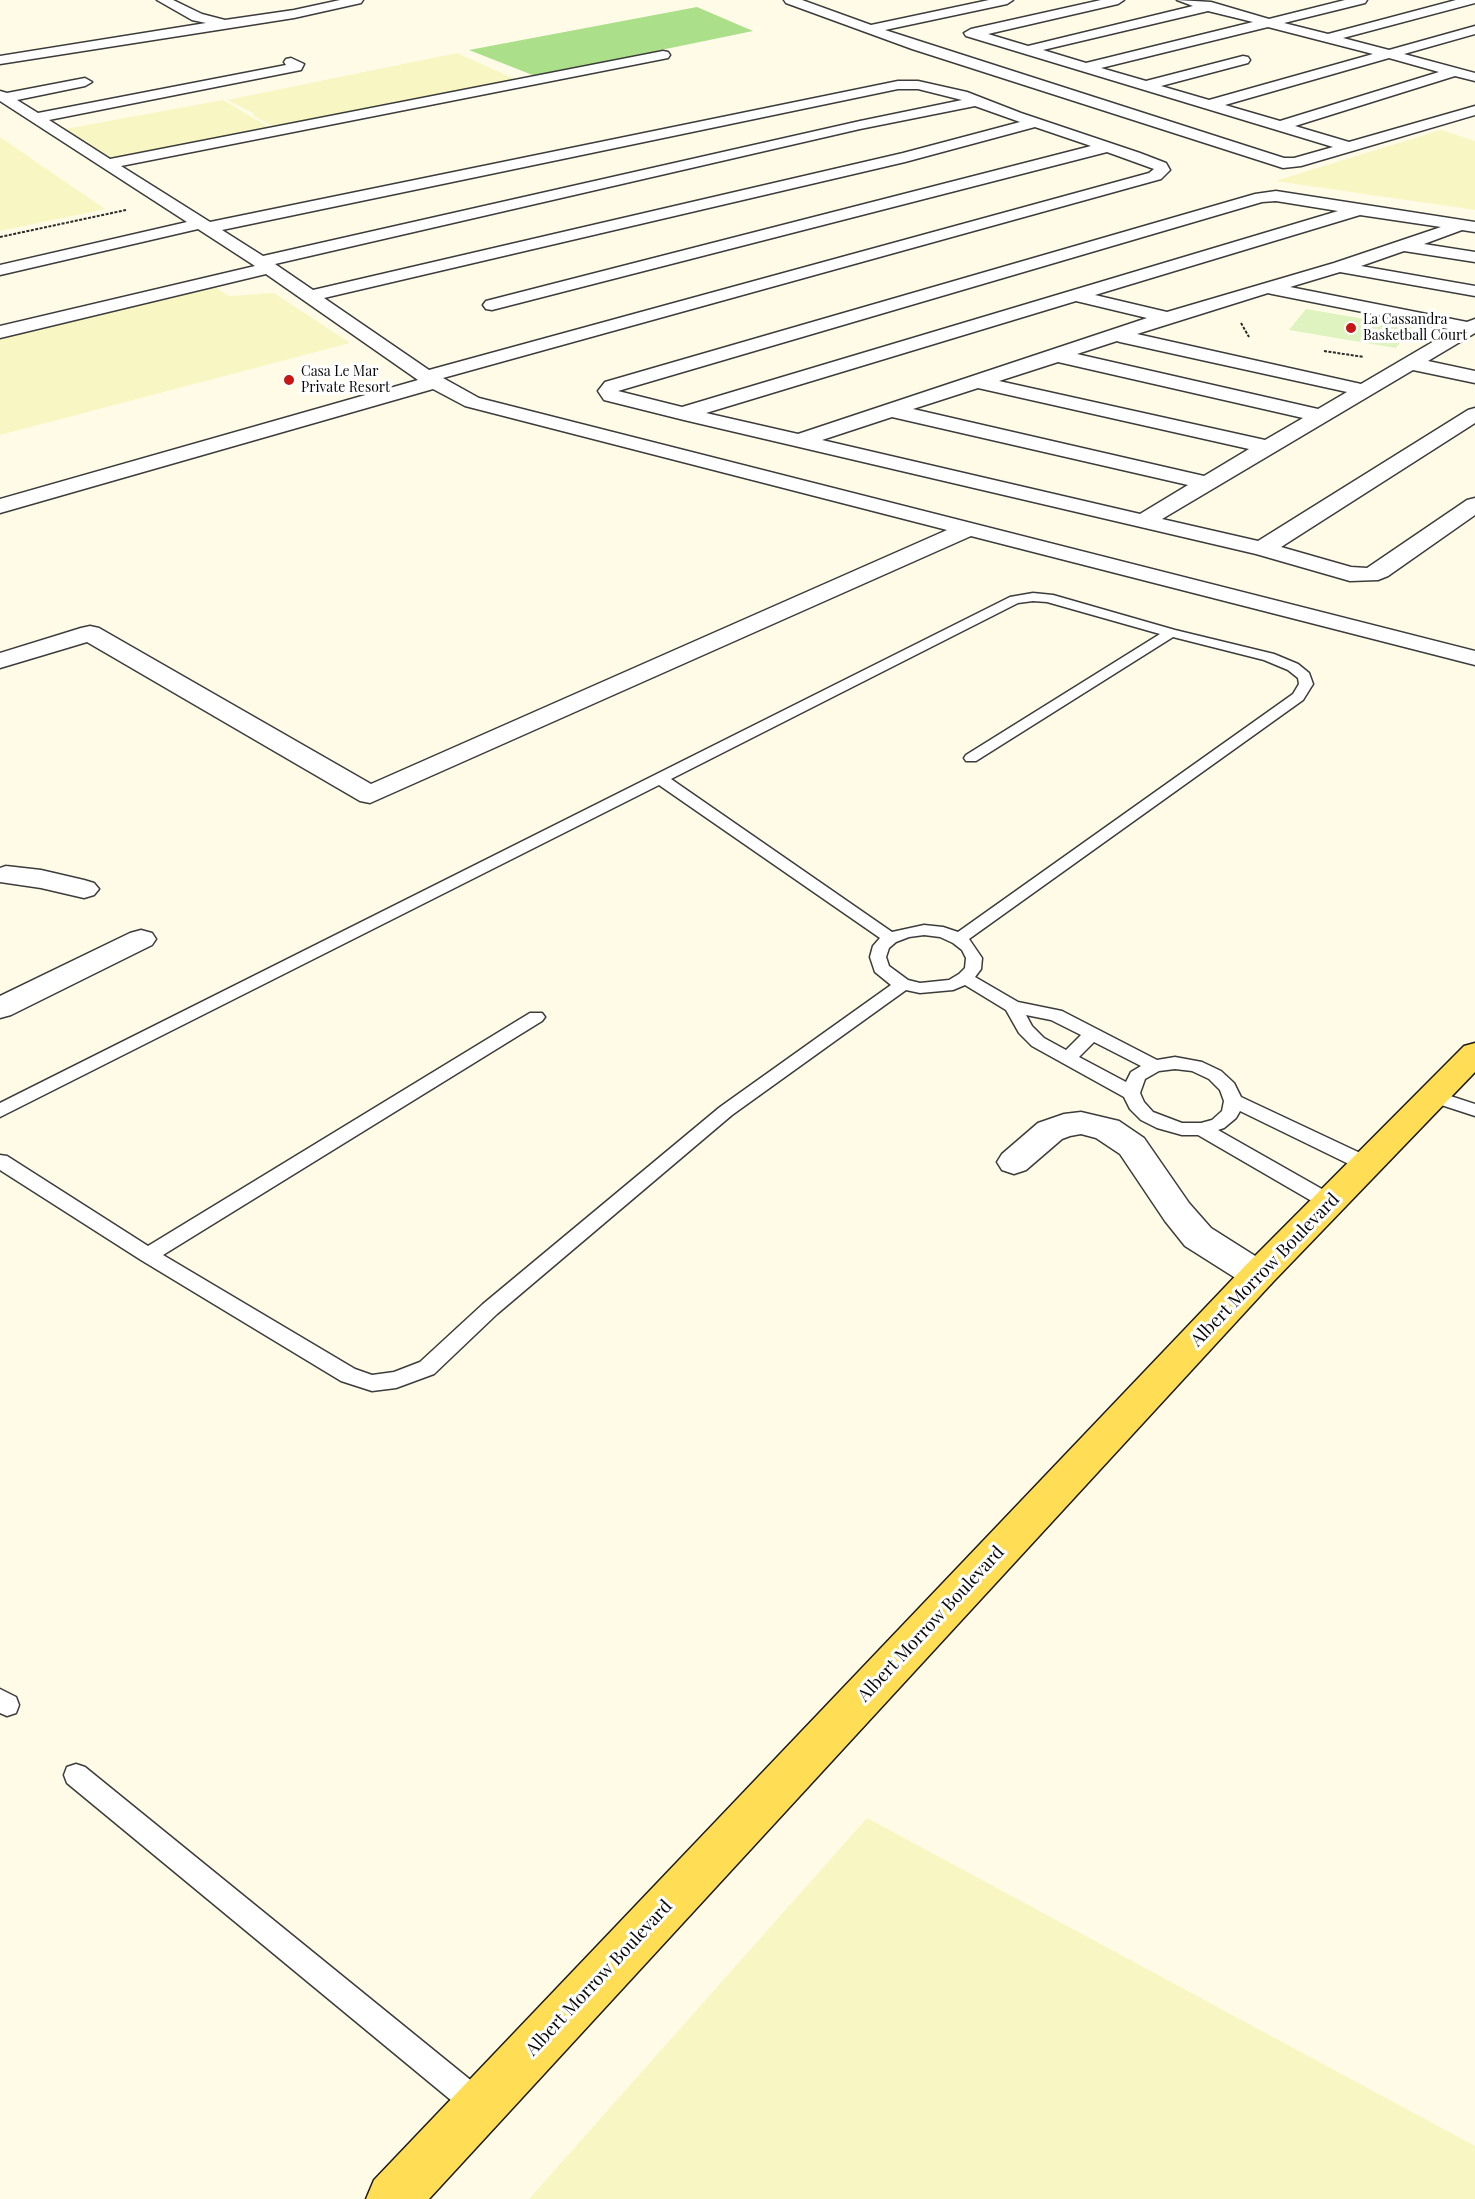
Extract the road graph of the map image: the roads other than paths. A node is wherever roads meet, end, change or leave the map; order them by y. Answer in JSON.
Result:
{"nodes":[{"id":1,"x":163,"y":0,"type":"edge"},
{"id":2,"x":357,"y":0,"type":"edge"},
{"id":3,"x":792,"y":0,"type":"edge"},
{"id":4,"x":1007,"y":0,"type":"edge"},
{"id":5,"x":1118,"y":0,"type":"edge"},
{"id":6,"x":1183,"y":0,"type":"edge"},
{"id":7,"x":1236,"y":0,"type":"edge"},
{"id":8,"x":1361,"y":0,"type":"edge"},
{"id":9,"x":1471,"y":0,"type":"edge"},
{"id":10,"x":1040,"y":3,"type":"dead end"},
{"id":11,"x":1208,"y":7,"type":"junction"},
{"id":12,"x":861,"y":8,"type":"dead end"},
{"id":13,"x":1068,"y":11,"type":"junction"},
{"id":14,"x":829,"y":15,"type":"junction"},
{"id":15,"x":1269,"y":23,"type":"junction"},
{"id":16,"x":225,"y":24,"type":"junction"},
{"id":17,"x":870,"y":29,"type":"junction"},
{"id":18,"x":1475,"y":30,"type":"edge"},
{"id":19,"x":1327,"y":38,"type":"junction"},
{"id":20,"x":938,"y":41,"type":"dead end"},
{"id":21,"x":1184,"y":44,"type":"junction"},
{"id":22,"x":917,"y":46,"type":"junction"},
{"id":23,"x":1026,"y":50,"type":"junction"},
{"id":24,"x":663,"y":54,"type":"dead end"},
{"id":25,"x":1387,"y":54,"type":"junction"},
{"id":26,"x":0,"y":60,"type":"edge"},
{"id":27,"x":291,"y":62,"type":"dead end"},
{"id":28,"x":1475,"y":66,"type":"edge"},
{"id":29,"x":1087,"y":67,"type":"junction"},
{"id":30,"x":1283,"y":71,"type":"dead end"},
{"id":31,"x":1455,"y":72,"type":"junction"},
{"id":32,"x":1303,"y":77,"type":"junction"},
{"id":33,"x":1475,"y":77,"type":"edge"},
{"id":34,"x":85,"y":82,"type":"dead end"},
{"id":35,"x":1146,"y":85,"type":"junction"},
{"id":36,"x":2,"y":97,"type":"edge"},
{"id":37,"x":1087,"y":101,"type":"junction"},
{"id":38,"x":975,"y":102,"type":"junction"},
{"id":39,"x":1208,"y":105,"type":"junction"},
{"id":40,"x":1475,"y":110,"type":"edge"},
{"id":41,"x":36,"y":118,"type":"junction"},
{"id":42,"x":1034,"y":123,"type":"junction"},
{"id":43,"x":1280,"y":126,"type":"junction"},
{"id":44,"x":1106,"y":147,"type":"junction"},
{"id":45,"x":1349,"y":147,"type":"junction"},
{"id":46,"x":108,"y":164,"type":"junction"},
{"id":47,"x":510,"y":165,"type":"junction"},
{"id":48,"x":563,"y":192,"type":"junction"},
{"id":49,"x":583,"y":202,"type":"dead end"},
{"id":50,"x":1362,"y":209,"type":"junction"},
{"id":51,"x":603,"y":212,"type":"dead end"},
{"id":52,"x":623,"y":222,"type":"junction"},
{"id":53,"x":203,"y":226,"type":"junction"},
{"id":54,"x":1468,"y":226,"type":"edge"},
{"id":55,"x":644,"y":233,"type":"dead end"},
{"id":56,"x":664,"y":244,"type":"dead end"},
{"id":57,"x":1402,"y":246,"type":"junction"},
{"id":58,"x":684,"y":255,"type":"junction"},
{"id":59,"x":1475,"y":257,"type":"edge"},
{"id":60,"x":264,"y":265,"type":"junction"},
{"id":61,"x":704,"y":266,"type":"dead end"},
{"id":62,"x":1340,"y":267,"type":"junction"},
{"id":63,"x":0,"y":270,"type":"edge"},
{"id":64,"x":723,"y":277,"type":"dead end"},
{"id":65,"x":983,"y":277,"type":"junction"},
{"id":66,"x":743,"y":288,"type":"junction"},
{"id":67,"x":1267,"y":289,"type":"junction"},
{"id":68,"x":1475,"y":291,"type":"edge"},
{"id":69,"x":1073,"y":295,"type":"junction"},
{"id":70,"x":310,"y":296,"type":"junction"},
{"id":71,"x":492,"y":305,"type":"dead end"},
{"id":72,"x":1168,"y":318,"type":"junction"},
{"id":73,"x":1473,"y":327,"type":"edge"},
{"id":74,"x":0,"y":332,"type":"edge"},
{"id":75,"x":1120,"y":336,"type":"junction"},
{"id":76,"x":1058,"y":356,"type":"junction"},
{"id":77,"x":1410,"y":363,"type":"junction"},
{"id":78,"x":1475,"y":377,"type":"edge"},
{"id":79,"x":430,"y":380,"type":"junction"},
{"id":80,"x":976,"y":382,"type":"junction"},
{"id":81,"x":1363,"y":390,"type":"junction"},
{"id":82,"x":889,"y":410,"type":"junction"},
{"id":83,"x":684,"y":414,"type":"junction"},
{"id":84,"x":1475,"y":414,"type":"edge"},
{"id":85,"x":1320,"y":416,"type":"junction"},
{"id":86,"x":799,"y":441,"type":"junction"},
{"id":87,"x":1266,"y":447,"type":"junction"},
{"id":88,"x":1207,"y":483,"type":"junction"},
{"id":89,"x":1475,"y":505,"type":"edge"},
{"id":90,"x":0,"y":506,"type":"edge"},
{"id":91,"x":1143,"y":521,"type":"junction"},
{"id":92,"x":968,"y":529,"type":"junction"},
{"id":93,"x":1262,"y":549,"type":"junction"},
{"id":94,"x":1171,"y":633,"type":"junction"},
{"id":95,"x":1475,"y":658,"type":"edge"},
{"id":96,"x":0,"y":662,"type":"edge"},
{"id":97,"x":971,"y":758,"type":"dead end"},
{"id":98,"x":659,"y":778,"type":"junction"},
{"id":99,"x":2,"y":874,"type":"edge"},
{"id":100,"x":84,"y":889,"type":"dead end"},
{"id":101,"x":890,"y":938,"type":"junction"},
{"id":102,"x":141,"y":939,"type":"dead end"},
{"id":103,"x":959,"y":939,"type":"junction"},
{"id":104,"x":965,"y":978,"type":"junction"},
{"id":105,"x":903,"y":984,"type":"junction"},
{"id":106,"x":1013,"y":1007,"type":"junction"},
{"id":107,"x":0,"y":1008,"type":"edge"},
{"id":108,"x":536,"y":1017,"type":"dead end"},
{"id":109,"x":1093,"y":1033,"type":"junction"},
{"id":110,"x":1475,"y":1053,"type":"edge"},
{"id":111,"x":1067,"y":1059,"type":"junction"},
{"id":112,"x":1155,"y":1066,"type":"junction"},
{"id":113,"x":1131,"y":1093,"type":"junction"},
{"id":114,"x":1432,"y":1096,"type":"junction"},
{"id":115,"x":1233,"y":1101,"type":"junction"},
{"id":116,"x":1475,"y":1110,"type":"edge"},
{"id":117,"x":0,"y":1111,"type":"edge"},
{"id":118,"x":1201,"y":1129,"type":"junction"},
{"id":119,"x":0,"y":1161,"type":"edge"},
{"id":120,"x":1014,"y":1162,"type":"dead end"},
{"id":121,"x":1366,"y":1164,"type":"junction"},
{"id":122,"x":1329,"y":1202,"type":"junction"},
{"id":123,"x":148,"y":1255,"type":"junction"},
{"id":124,"x":1258,"y":1275,"type":"junction"},
{"id":125,"x":76,"y":1775,"type":"dead end"},
{"id":126,"x":480,"y":2106,"type":"junction"},
{"id":127,"x":393,"y":2199,"type":"edge"}],
"edges":[{"from":1,"to":16,"type":"street"},
{"from":2,"to":16,"type":"street"},
{"from":3,"to":14,"type":"street"},
{"from":4,"to":17,"type":"street"},
{"from":5,"to":13,"type":"street"},
{"from":6,"to":11,"type":"street"},
{"from":7,"to":11,"type":"street"},
{"from":8,"to":15,"type":"street"},
{"from":9,"to":19,"type":"street"},
{"from":10,"to":13,"type":"street"},
{"from":11,"to":15,"type":"street"},
{"from":11,"to":23,"type":"street"},
{"from":12,"to":14,"type":"street"},
{"from":13,"to":23,"type":"street"},
{"from":14,"to":17,"type":"street"},
{"from":15,"to":19,"type":"street"},
{"from":15,"to":21,"type":"street"},
{"from":16,"to":26,"type":"street"},
{"from":17,"to":22,"type":"street"},
{"from":18,"to":25,"type":"street"},
{"from":19,"to":25,"type":"street"},
{"from":20,"to":22,"type":"street"},
{"from":21,"to":29,"type":"street"},
{"from":21,"to":35,"type":"street"},
{"from":22,"to":37,"type":"street"},
{"from":23,"to":29,"type":"street"},
{"from":24,"to":46,"type":"street"},
{"from":25,"to":31,"type":"street"},
{"from":25,"to":32,"type":"street"},
{"from":27,"to":41,"type":"street"},
{"from":28,"to":31,"type":"street"},
{"from":29,"to":35,"type":"street"},
{"from":30,"to":32,"type":"street"},
{"from":31,"to":33,"type":"street"},
{"from":31,"to":43,"type":"street"},
{"from":32,"to":39,"type":"street"},
{"from":34,"to":36,"type":"street"},
{"from":35,"to":37,"type":"street"},
{"from":35,"to":39,"type":"street"},
{"from":36,"to":41,"type":"street"},
{"from":37,"to":45,"type":"street"},
{"from":38,"to":42,"type":"street"},
{"from":38,"to":47,"type":"street"},
{"from":38,"to":48,"type":"street"},
{"from":39,"to":43,"type":"street"},
{"from":40,"to":45,"type":"street"},
{"from":41,"to":46,"type":"street"},
{"from":42,"to":44,"type":"street"},
{"from":42,"to":52,"type":"street"},
{"from":43,"to":45,"type":"street"},
{"from":44,"to":58,"type":"street"},
{"from":44,"to":66,"type":"street"},
{"from":46,"to":53,"type":"street"},
{"from":47,"to":48,"type":"street"},
{"from":47,"to":53,"type":"street"},
{"from":48,"to":49,"type":"street"},
{"from":48,"to":60,"type":"street"},
{"from":50,"to":54,"type":"street"},
{"from":50,"to":65,"type":"street"},
{"from":50,"to":69,"type":"street"},
{"from":51,"to":52,"type":"street"},
{"from":52,"to":55,"type":"street"},
{"from":52,"to":70,"type":"street"},
{"from":53,"to":60,"type":"street"},
{"from":53,"to":63,"type":"street"},
{"from":54,"to":57,"type":"street"},
{"from":56,"to":58,"type":"street"},
{"from":57,"to":59,"type":"street"},
{"from":57,"to":62,"type":"street"},
{"from":58,"to":61,"type":"street"},
{"from":58,"to":71,"type":"street"},
{"from":60,"to":70,"type":"street"},
{"from":60,"to":74,"type":"street"},
{"from":62,"to":67,"type":"street"},
{"from":62,"to":68,"type":"street"},
{"from":64,"to":66,"type":"street"},
{"from":65,"to":69,"type":"street"},
{"from":65,"to":83,"type":"street"},
{"from":66,"to":79,"type":"street"},
{"from":67,"to":72,"type":"street"},
{"from":67,"to":73,"type":"street"},
{"from":69,"to":72,"type":"street"},
{"from":69,"to":83,"type":"street"},
{"from":70,"to":79,"type":"street"},
{"from":72,"to":75,"type":"street"},
{"from":73,"to":77,"type":"street"},
{"from":75,"to":76,"type":"street"},
{"from":75,"to":81,"type":"street"},
{"from":76,"to":80,"type":"street"},
{"from":76,"to":85,"type":"street"},
{"from":77,"to":78,"type":"street"},
{"from":77,"to":81,"type":"street"},
{"from":79,"to":90,"type":"street"},
{"from":79,"to":92,"type":"street"},
{"from":80,"to":82,"type":"street"},
{"from":80,"to":87,"type":"street"},
{"from":81,"to":85,"type":"street"},
{"from":82,"to":86,"type":"street"},
{"from":82,"to":88,"type":"street"},
{"from":83,"to":86,"type":"street"},
{"from":84,"to":93,"type":"street"},
{"from":85,"to":87,"type":"street"},
{"from":86,"to":91,"type":"street"},
{"from":87,"to":88,"type":"street"},
{"from":88,"to":91,"type":"street"},
{"from":89,"to":93,"type":"street"},
{"from":91,"to":93,"type":"street"},
{"from":92,"to":95,"type":"street"},
{"from":92,"to":96,"type":"street"},
{"from":94,"to":97,"type":"lane"},
{"from":94,"to":98,"type":"lane"},
{"from":94,"to":103,"type":"lane"},
{"from":98,"to":101,"type":"lane"},
{"from":98,"to":117,"type":"lane"},
{"from":99,"to":100,"type":"street"},
{"from":101,"to":103,"type":"lane"},
{"from":101,"to":105,"type":"lane"},
{"from":102,"to":107,"type":"street"},
{"from":103,"to":104,"type":"lane"},
{"from":104,"to":105,"type":"lane"},
{"from":104,"to":106,"type":"lane"},
{"from":105,"to":123,"type":"lane"},
{"from":106,"to":109,"type":"lane"},
{"from":106,"to":111,"type":"lane"},
{"from":108,"to":123,"type":"lane"},
{"from":109,"to":111,"type":"lane"},
{"from":109,"to":112,"type":"lane"},
{"from":110,"to":114,"type":"main road","name":"Albert Morrow Boulevard"},
{"from":111,"to":113,"type":"lane"},
{"from":112,"to":113,"type":"lane"},
{"from":112,"to":115,"type":"lane"},
{"from":113,"to":118,"type":"lane"},
{"from":114,"to":116,"type":"lane"},
{"from":114,"to":121,"type":"main road","name":"Albert Morrow Boulevard"},
{"from":115,"to":118,"type":"lane"},
{"from":115,"to":121,"type":"lane"},
{"from":118,"to":122,"type":"lane"},
{"from":119,"to":123,"type":"lane"},
{"from":120,"to":124,"type":"street"},
{"from":121,"to":122,"type":"main road","name":"Albert Morrow Boulevard"},
{"from":122,"to":124,"type":"main road","name":"Albert Morrow Boulevard"},
{"from":124,"to":126,"type":"main road","name":"Albert Morrow Boulevard"},
{"from":125,"to":126,"type":"lane"},
{"from":126,"to":127,"type":"main road","name":"Albert Morrow Boulevard"}]}
